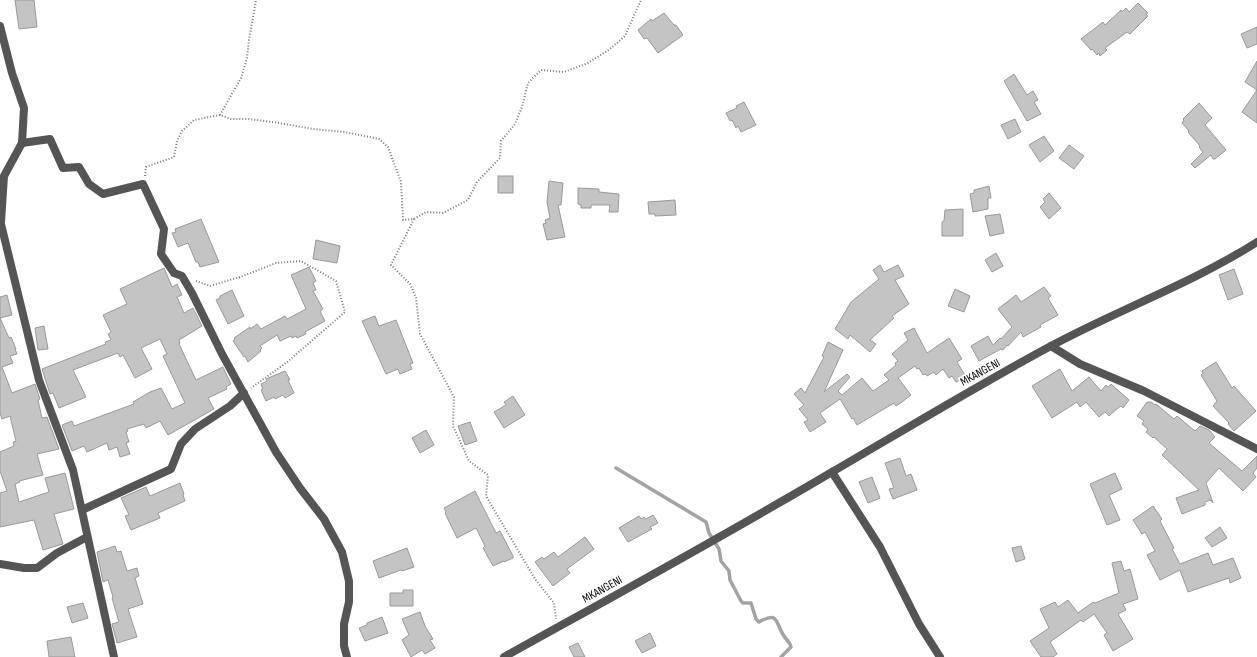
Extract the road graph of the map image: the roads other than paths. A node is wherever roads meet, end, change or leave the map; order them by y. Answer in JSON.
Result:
{"nodes":[{"id":1,"x":0,"y":26,"type":"edge"},
{"id":2,"x":22,"y":143,"type":"junction"},
{"id":3,"x":1,"y":221,"type":"edge"},
{"id":4,"x":1257,"y":242,"type":"edge"},
{"id":5,"x":1051,"y":346,"type":"junction"},
{"id":6,"x":244,"y":393,"type":"junction"},
{"id":7,"x":1257,"y":449,"type":"edge"},
{"id":8,"x":832,"y":472,"type":"junction"},
{"id":9,"x":82,"y":510,"type":"junction"},
{"id":10,"x":87,"y":537,"type":"junction"},
{"id":11,"x":0,"y":564,"type":"edge"},
{"id":12,"x":114,"y":657,"type":"edge"},
{"id":13,"x":347,"y":657,"type":"edge"},
{"id":14,"x":504,"y":657,"type":"edge"},
{"id":15,"x":940,"y":657,"type":"edge"}],
"edges":[{"from":1,"to":2,"type":"street"},
{"from":2,"to":3,"type":"street"},
{"from":2,"to":6,"type":"street"},
{"from":3,"to":9,"type":"street"},
{"from":4,"to":5,"type":"street","name":"MKANGENI"},
{"from":5,"to":7,"type":"street"},
{"from":5,"to":8,"type":"street","name":"MKANGENI"},
{"from":6,"to":9,"type":"street"},
{"from":6,"to":13,"type":"street"},
{"from":8,"to":14,"type":"street","name":"MKANGENI"},
{"from":8,"to":15,"type":"street"},
{"from":9,"to":10,"type":"street"},
{"from":10,"to":11,"type":"street"},
{"from":10,"to":12,"type":"street"}]}
